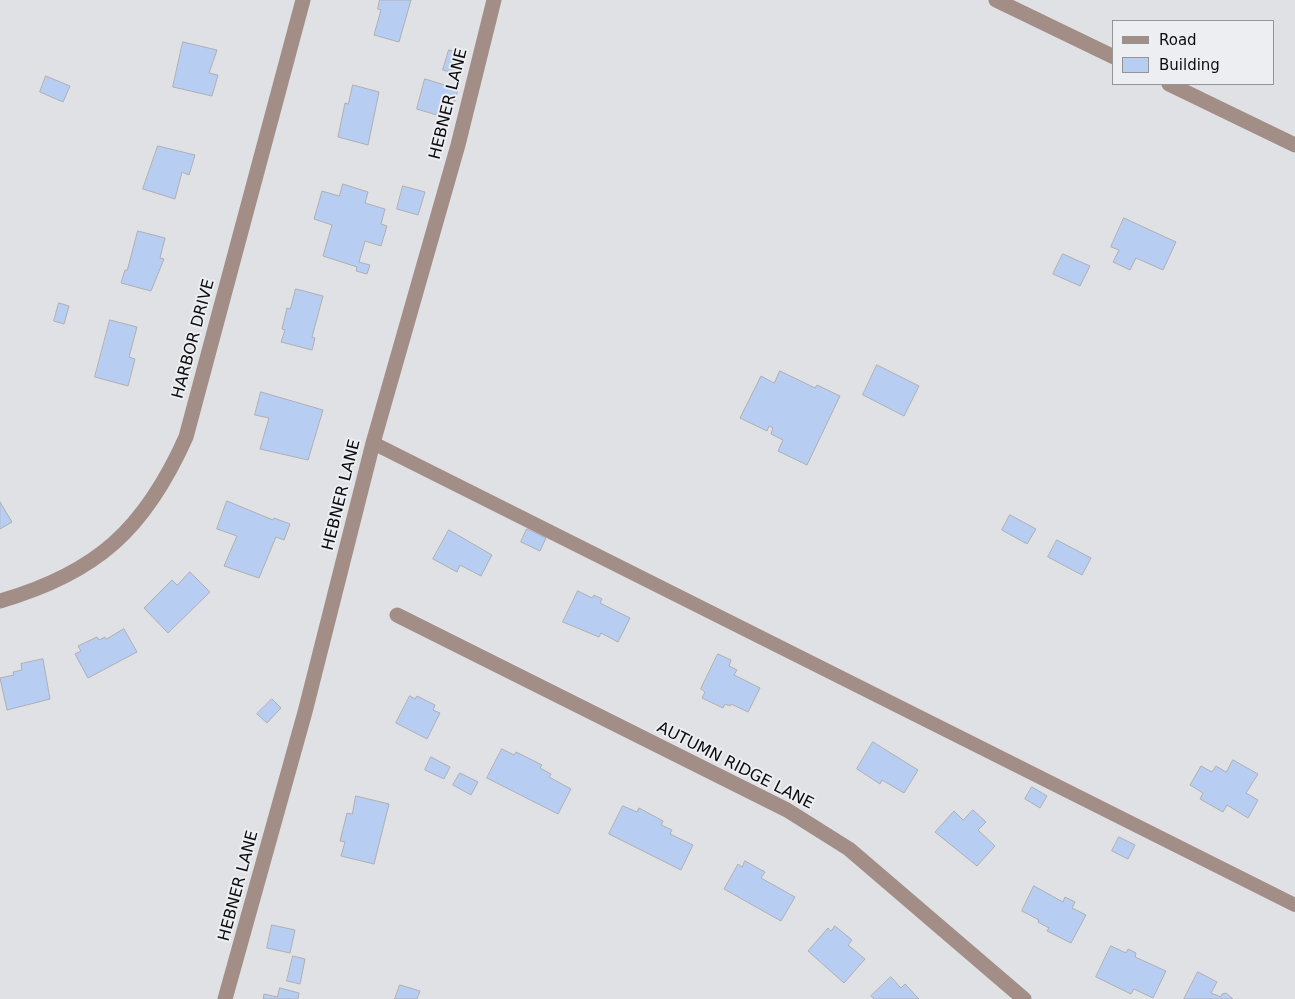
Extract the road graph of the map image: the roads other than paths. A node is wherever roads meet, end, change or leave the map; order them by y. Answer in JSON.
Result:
{"nodes":[{"id":1,"x":302,"y":0,"type":"edge"},
{"id":2,"x":494,"y":0,"type":"edge"},
{"id":3,"x":996,"y":0,"type":"edge"},
{"id":4,"x":1112,"y":56,"type":"edge"},
{"id":5,"x":1171,"y":85,"type":"edge"},
{"id":6,"x":1295,"y":145,"type":"edge"},
{"id":7,"x":373,"y":442,"type":"junction"},
{"id":8,"x":0,"y":601,"type":"edge"},
{"id":9,"x":397,"y":615,"type":"dead end"},
{"id":10,"x":1295,"y":905,"type":"edge"},
{"id":11,"x":226,"y":999,"type":"edge"},
{"id":12,"x":1024,"y":999,"type":"edge"}],
"edges":[{"from":1,"to":8,"type":"street","name":"HARBOR DRIVE"},
{"from":2,"to":7,"type":"street","name":"HEBNER LANE"},
{"from":3,"to":4,"type":"street"},
{"from":5,"to":6,"type":"street"},
{"from":7,"to":10,"type":"lane"},
{"from":7,"to":11,"type":"street","name":"HEBNER LANE"},
{"from":9,"to":12,"type":"street","name":"AUTUMN RIDGE LANE"}]}
